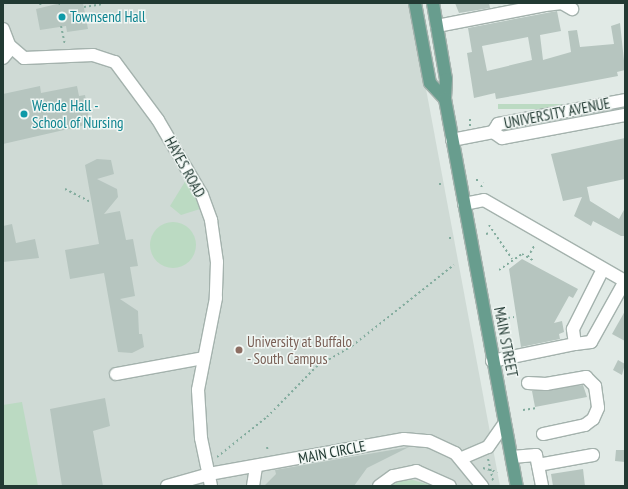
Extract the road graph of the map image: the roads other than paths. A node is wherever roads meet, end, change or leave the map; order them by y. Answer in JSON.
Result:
{"nodes":[{"id":1,"x":415,"y":3,"type":"edge"},
{"id":2,"x":432,"y":3,"type":"edge"},
{"id":3,"x":572,"y":9,"type":"dead end"},
{"id":4,"x":437,"y":26,"type":"junction"},
{"id":5,"x":3,"y":29,"type":"edge"},
{"id":6,"x":11,"y":48,"type":"junction"},
{"id":7,"x":3,"y":58,"type":"edge"},
{"id":8,"x":445,"y":99,"type":"junction"},
{"id":9,"x":625,"y":100,"type":"edge"},
{"id":10,"x":625,"y":115,"type":"edge"},
{"id":11,"x":493,"y":132,"type":"junction"},
{"id":12,"x":452,"y":140,"type":"junction"},
{"id":13,"x":464,"y":204,"type":"junction"},
{"id":14,"x":603,"y":269,"type":"junction"},
{"id":15,"x":625,"y":281,"type":"edge"},
{"id":16,"x":575,"y":344,"type":"junction"},
{"id":17,"x":203,"y":358,"type":"junction"},
{"id":18,"x":492,"y":361,"type":"junction"},
{"id":19,"x":116,"y":374,"type":"dead end"},
{"id":20,"x":528,"y":382,"type":"dead end"},
{"id":21,"x":505,"y":423,"type":"junction"},
{"id":22,"x":543,"y":434,"type":"dead end"},
{"id":23,"x":593,"y":455,"type":"dead end"},
{"id":24,"x":512,"y":457,"type":"junction"},
{"id":25,"x":462,"y":458,"type":"junction"},
{"id":26,"x":538,"y":465,"type":"junction"},
{"id":27,"x":256,"y":467,"type":"junction"},
{"id":28,"x":210,"y":480,"type":"edge"},
{"id":29,"x":488,"y":484,"type":"edge"},
{"id":30,"x":167,"y":486,"type":"edge"},
{"id":31,"x":253,"y":486,"type":"edge"},
{"id":32,"x":379,"y":486,"type":"edge"},
{"id":33,"x":450,"y":486,"type":"edge"},
{"id":34,"x":517,"y":486,"type":"edge"},
{"id":35,"x":542,"y":486,"type":"edge"}],
"edges":[{"from":1,"to":8,"type":"main road"},
{"from":2,"to":4,"type":"main road","name":"MAIN STREET"},
{"from":3,"to":4,"type":"street"},
{"from":4,"to":8,"type":"main road","name":"MAIN STREET"},
{"from":5,"to":6,"type":"street"},
{"from":6,"to":7,"type":"street"},
{"from":6,"to":17,"type":"street","name":"HAYES ROAD"},
{"from":8,"to":12,"type":"main road","name":"MAIN STREET"},
{"from":9,"to":11,"type":"street","name":"UNIVERSITY AVENUE"},
{"from":10,"to":11,"type":"street","name":"UNIVERSITY AVENUE"},
{"from":11,"to":12,"type":"street","name":"UNIVERSITY AVENUE"},
{"from":12,"to":13,"type":"main road","name":"MAIN STREET"},
{"from":13,"to":14,"type":"street"},
{"from":13,"to":18,"type":"main road","name":"MAIN STREET"},
{"from":14,"to":15,"type":"street"},
{"from":14,"to":16,"type":"street"},
{"from":15,"to":16,"type":"street"},
{"from":16,"to":18,"type":"street"},
{"from":17,"to":19,"type":"street"},
{"from":17,"to":28,"type":"street","name":"HAYES ROAD"},
{"from":18,"to":21,"type":"main road","name":"MAIN STREET"},
{"from":20,"to":22,"type":"street"},
{"from":21,"to":24,"type":"main road","name":"MAIN STREET"},
{"from":21,"to":25,"type":"street"},
{"from":23,"to":26,"type":"street"},
{"from":24,"to":26,"type":"street"},
{"from":24,"to":34,"type":"main road","name":"MAIN STREET"},
{"from":25,"to":27,"type":"street","name":"MAIN CIRCLE"},
{"from":25,"to":29,"type":"street","name":"MAIN CIRCLE"},
{"from":26,"to":35,"type":"street"},
{"from":27,"to":28,"type":"street","name":"MAIN CIRCLE"},
{"from":27,"to":31,"type":"street"},
{"from":28,"to":30,"type":"street","name":"MAIN CIRCLE"},
{"from":32,"to":33,"type":"street"}]}
